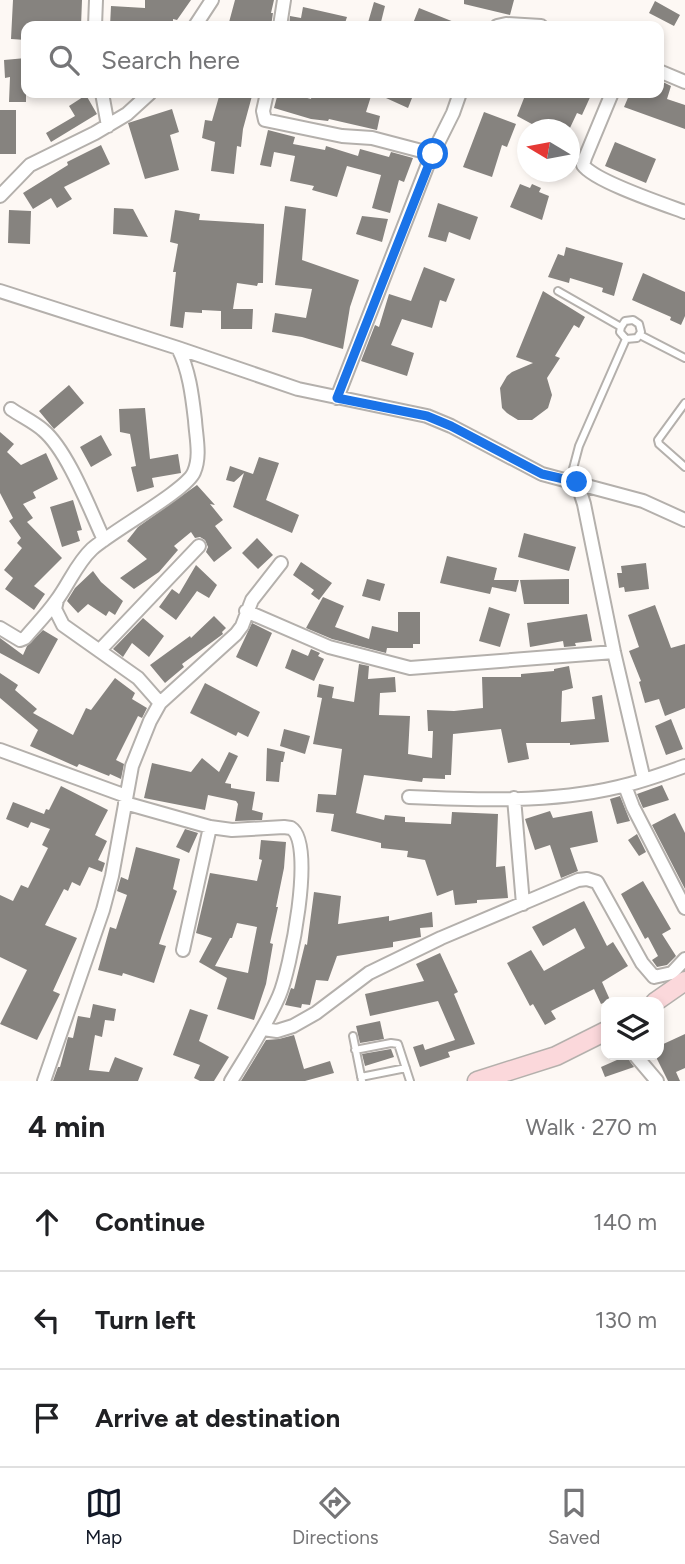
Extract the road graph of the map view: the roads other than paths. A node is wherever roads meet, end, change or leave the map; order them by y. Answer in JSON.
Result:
{"nodes":[{"id":1,"x":96,"y":0,"type":"edge"},
{"id":2,"x":212,"y":0,"type":"edge"},
{"id":3,"x":284,"y":0,"type":"edge"},
{"id":4,"x":95,"y":21,"type":"edge"},
{"id":5,"x":198,"y":21,"type":"edge"},
{"id":6,"x":281,"y":21,"type":"edge"},
{"id":7,"x":664,"y":73,"type":"edge"},
{"id":8,"x":685,"y":82,"type":"edge"},
{"id":9,"x":103,"y":98,"type":"edge"},
{"id":10,"x":145,"y":98,"type":"edge"},
{"id":11,"x":266,"y":98,"type":"edge"},
{"id":12,"x":458,"y":98,"type":"edge"},
{"id":13,"x":610,"y":98,"type":"edge"},
{"id":14,"x":108,"y":126,"type":"junction"},
{"id":15,"x":433,"y":154,"type":"junction"},
{"id":16,"x":0,"y":196,"type":"edge"},
{"id":17,"x":685,"y":212,"type":"edge"},
{"id":18,"x":0,"y":291,"type":"edge"},
{"id":19,"x":558,"y":291,"type":"dead end"},
{"id":20,"x":621,"y":327,"type":"junction"},
{"id":21,"x":640,"y":335,"type":"junction"},
{"id":22,"x":626,"y":340,"type":"junction"},
{"id":23,"x":178,"y":348,"type":"junction"},
{"id":24,"x":685,"y":358,"type":"edge"},
{"id":25,"x":337,"y":398,"type":"junction"},
{"id":26,"x":685,"y":403,"type":"edge"},
{"id":27,"x":11,"y":410,"type":"dead end"},
{"id":28,"x":685,"y":467,"type":"edge"},
{"id":29,"x":573,"y":481,"type":"junction"},
{"id":30,"x":685,"y":520,"type":"edge"},
{"id":31,"x":104,"y":540,"type":"junction"},
{"id":32,"x":199,"y":546,"type":"dead end"},
{"id":33,"x":281,"y":563,"type":"dead end"},
{"id":34,"x":57,"y":600,"type":"junction"},
{"id":35,"x":246,"y":611,"type":"junction"},
{"id":36,"x":0,"y":628,"type":"edge"},
{"id":37,"x":100,"y":650,"type":"junction"},
{"id":38,"x":614,"y":652,"type":"junction"},
{"id":39,"x":160,"y":703,"type":"junction"},
{"id":40,"x":0,"y":750,"type":"edge"},
{"id":41,"x":685,"y":766,"type":"edge"},
{"id":42,"x":644,"y":780,"type":"junction"},
{"id":43,"x":625,"y":786,"type":"junction"},
{"id":44,"x":409,"y":797,"type":"dead end"},
{"id":45,"x":514,"y":798,"type":"junction"},
{"id":46,"x":126,"y":800,"type":"junction"},
{"id":47,"x":210,"y":827,"type":"junction"},
{"id":48,"x":523,"y":904,"type":"junction"},
{"id":49,"x":685,"y":908,"type":"edge"},
{"id":50,"x":183,"y":950,"type":"dead end"},
{"id":51,"x":685,"y":960,"type":"edge"},
{"id":52,"x":685,"y":981,"type":"edge"},
{"id":53,"x":662,"y":997,"type":"edge"},
{"id":54,"x":263,"y":1029,"type":"junction"},
{"id":55,"x":601,"y":1034,"type":"edge"},
{"id":56,"x":353,"y":1035,"type":"dead end"},
{"id":57,"x":355,"y":1051,"type":"junction"},
{"id":58,"x":639,"y":1060,"type":"edge"},
{"id":59,"x":406,"y":1068,"type":"junction"},
{"id":60,"x":361,"y":1079,"type":"edge"},
{"id":61,"x":44,"y":1081,"type":"edge"},
{"id":62,"x":231,"y":1081,"type":"edge"},
{"id":63,"x":410,"y":1081,"type":"edge"},
{"id":64,"x":477,"y":1081,"type":"edge"},
{"id":65,"x":656,"y":1081,"type":"edge"}],
"edges":[{"from":1,"to":4,"type":"street"},
{"from":2,"to":5,"type":"street"},
{"from":3,"to":6,"type":"street"},
{"from":7,"to":8,"type":"street"},
{"from":9,"to":14,"type":"street"},
{"from":10,"to":14,"type":"street"},
{"from":11,"to":15,"type":"street"},
{"from":12,"to":15,"type":"street"},
{"from":13,"to":17,"type":"street"},
{"from":14,"to":16,"type":"street"},
{"from":15,"to":25,"type":"street"},
{"from":18,"to":23,"type":"street"},
{"from":19,"to":20,"type":"lane"},
{"from":20,"to":21,"type":"lane"},
{"from":20,"to":22,"type":"lane"},
{"from":21,"to":22,"type":"lane"},
{"from":21,"to":24,"type":"lane"},
{"from":22,"to":29,"type":"lane"},
{"from":23,"to":25,"type":"street"},
{"from":23,"to":31,"type":"street"},
{"from":25,"to":29,"type":"street"},
{"from":26,"to":28,"type":"lane"},
{"from":27,"to":31,"type":"street"},
{"from":29,"to":30,"type":"street"},
{"from":29,"to":38,"type":"street"},
{"from":31,"to":34,"type":"street"},
{"from":32,"to":37,"type":"street"},
{"from":33,"to":35,"type":"street"},
{"from":34,"to":36,"type":"street"},
{"from":34,"to":37,"type":"street"},
{"from":35,"to":38,"type":"street"},
{"from":35,"to":39,"type":"street"},
{"from":37,"to":39,"type":"street"},
{"from":38,"to":42,"type":"street"},
{"from":39,"to":46,"type":"street"},
{"from":40,"to":46,"type":"street"},
{"from":41,"to":42,"type":"street"},
{"from":42,"to":43,"type":"street"},
{"from":43,"to":45,"type":"street"},
{"from":43,"to":49,"type":"street"},
{"from":44,"to":45,"type":"street"},
{"from":45,"to":48,"type":"street"},
{"from":46,"to":47,"type":"street"},
{"from":46,"to":61,"type":"street"},
{"from":47,"to":50,"type":"street"},
{"from":47,"to":54,"type":"street"},
{"from":48,"to":51,"type":"street"},
{"from":48,"to":54,"type":"street"},
{"from":52,"to":53,"type":"main road"},
{"from":54,"to":62,"type":"street"},
{"from":55,"to":64,"type":"main road"},
{"from":56,"to":57,"type":"lane"},
{"from":57,"to":59,"type":"lane"},
{"from":57,"to":60,"type":"lane"},
{"from":58,"to":65,"type":"street"},
{"from":59,"to":60,"type":"lane"},
{"from":59,"to":63,"type":"lane"}]}
